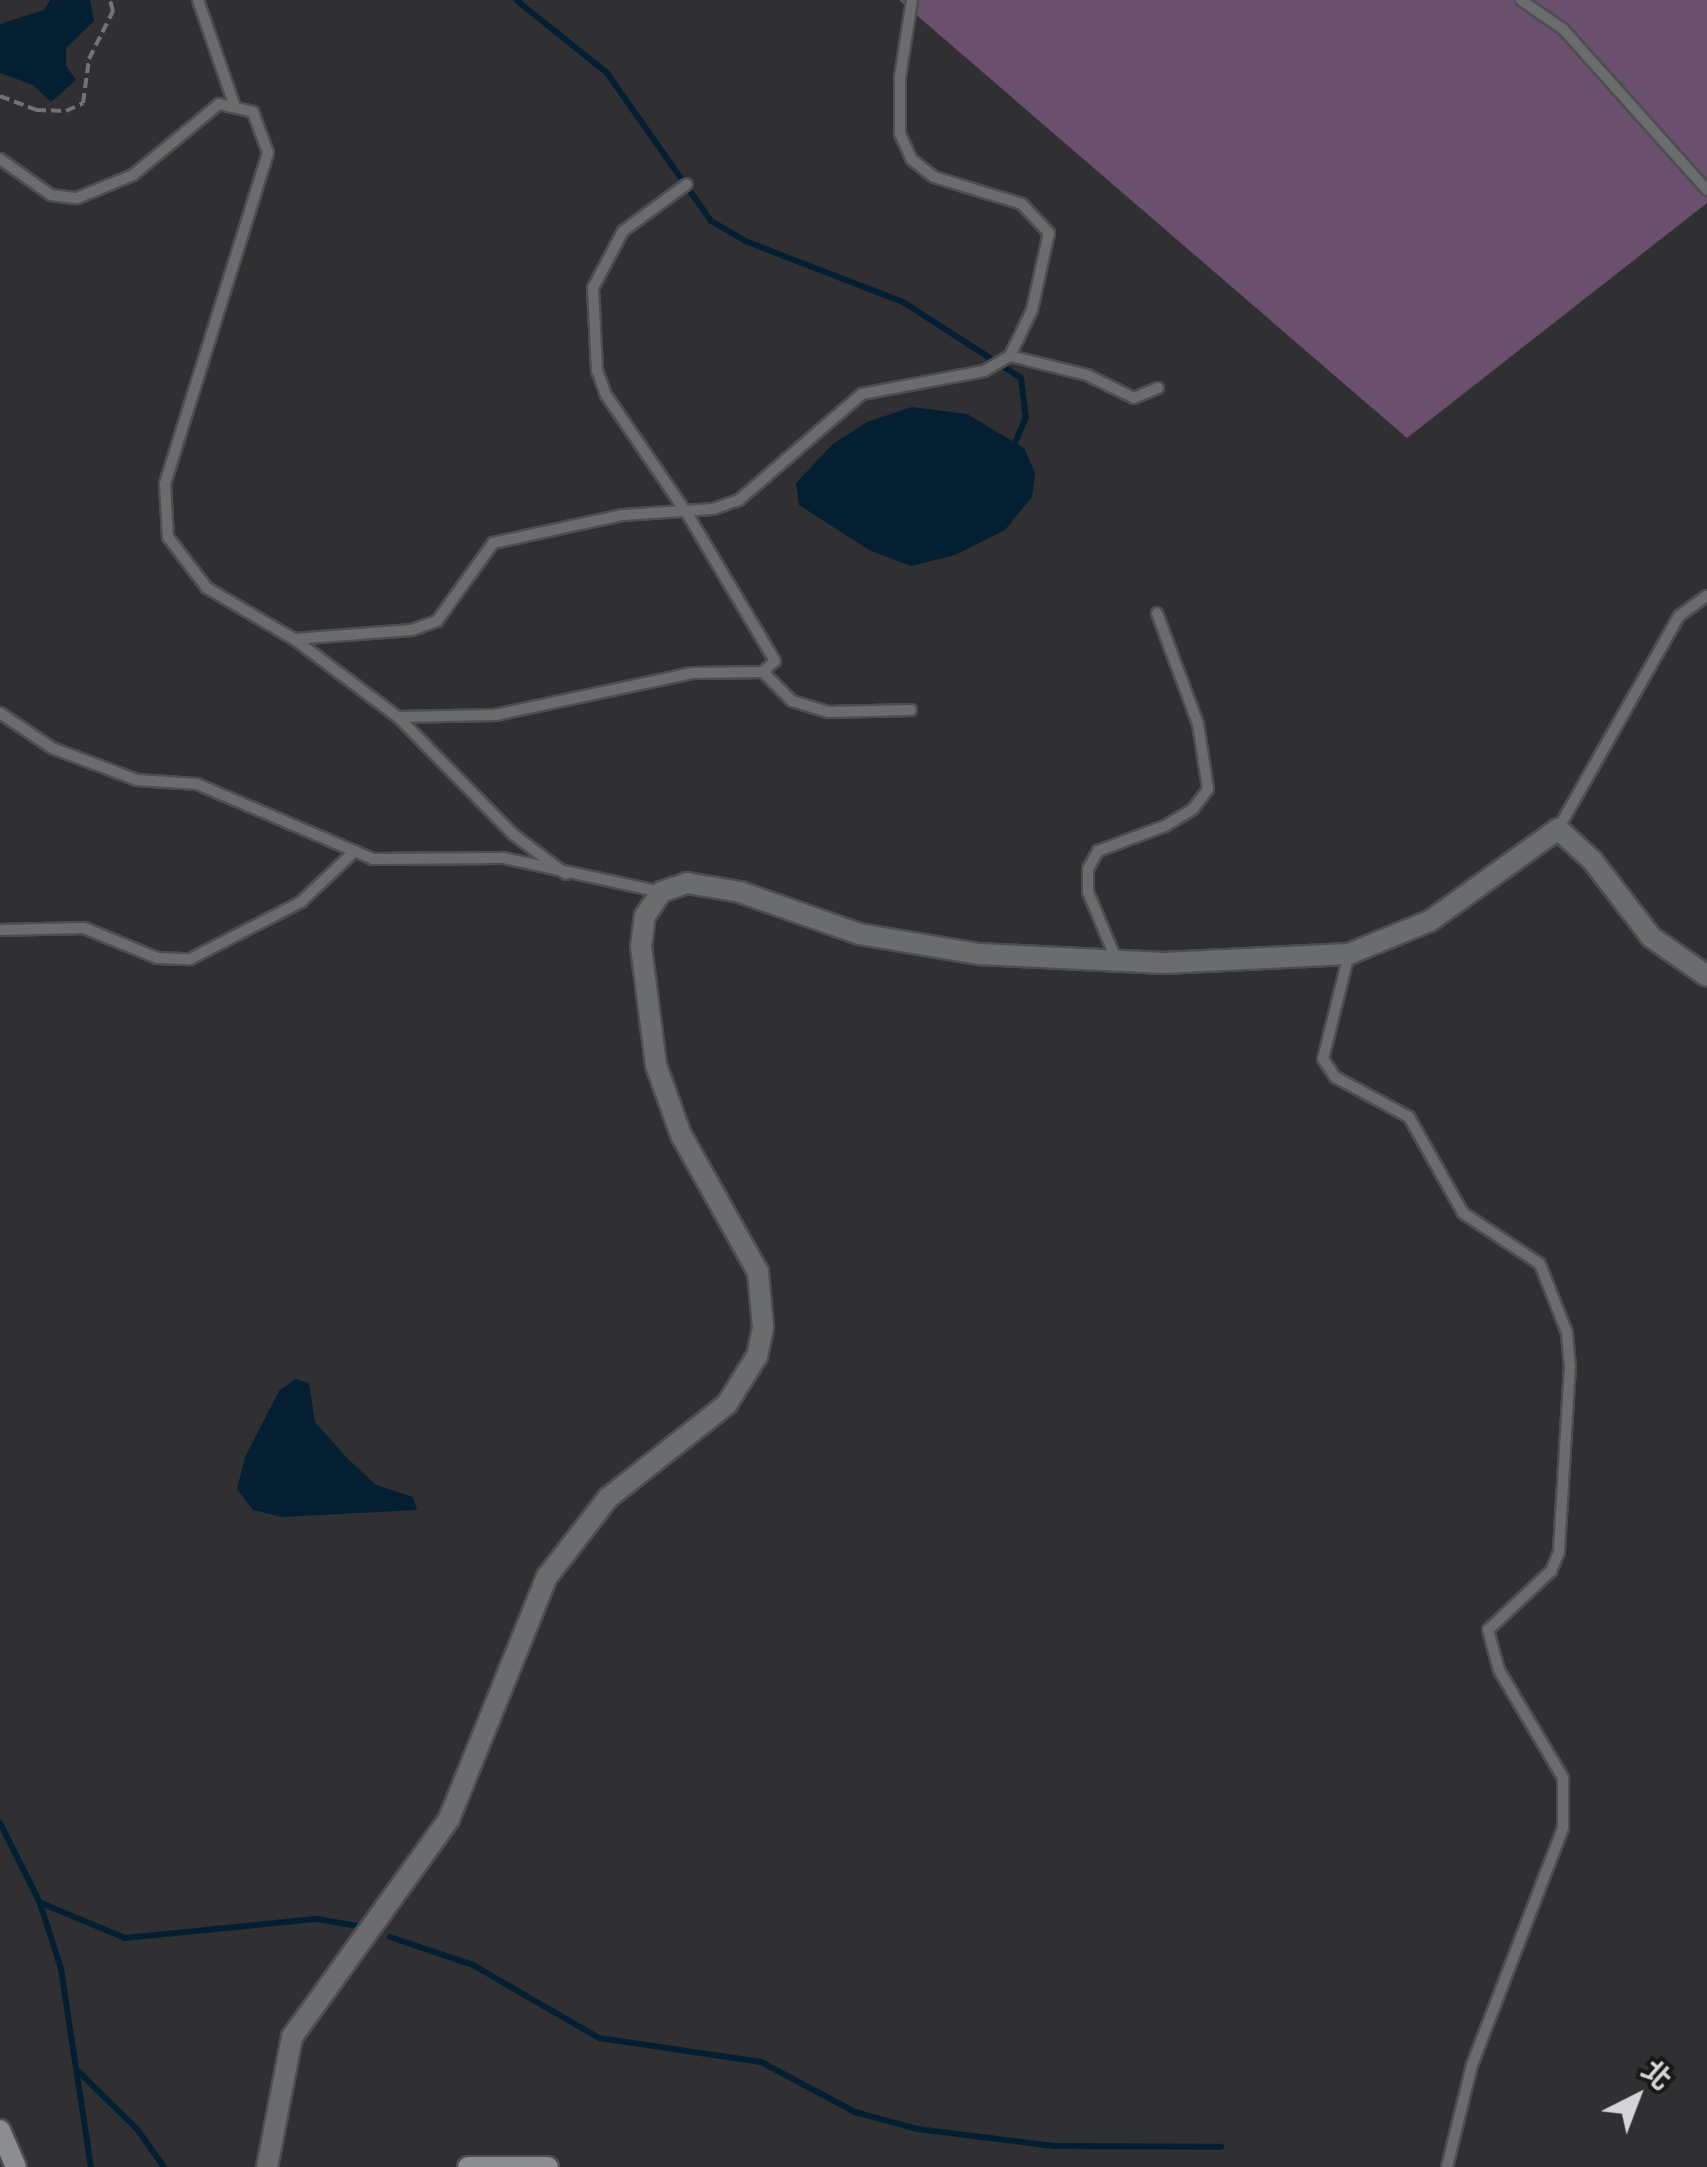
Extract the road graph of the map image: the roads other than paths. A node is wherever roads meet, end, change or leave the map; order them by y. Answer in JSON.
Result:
{"nodes":[{"id":1,"x":198,"y":0,"type":"edge"},
{"id":2,"x":912,"y":0,"type":"edge"},
{"id":3,"x":1521,"y":0,"type":"edge"},
{"id":4,"x":234,"y":104,"type":"junction"},
{"id":5,"x":0,"y":160,"type":"edge"},
{"id":6,"x":687,"y":184,"type":"dead end"},
{"id":7,"x":1707,"y":190,"type":"edge"},
{"id":8,"x":1010,"y":356,"type":"junction"},
{"id":9,"x":1158,"y":388,"type":"dead end"},
{"id":10,"x":688,"y":515,"type":"junction"},
{"id":11,"x":1707,"y":596,"type":"edge"},
{"id":12,"x":1157,"y":613,"type":"dead end"},
{"id":13,"x":294,"y":639,"type":"junction"},
{"id":14,"x":764,"y":672,"type":"junction"},
{"id":15,"x":911,"y":710,"type":"dead end"},
{"id":16,"x":0,"y":712,"type":"edge"},
{"id":17,"x":398,"y":718,"type":"junction"},
{"id":18,"x":1558,"y":829,"type":"junction"},
{"id":19,"x":356,"y":850,"type":"junction"},
{"id":20,"x":566,"y":874,"type":"junction"},
{"id":21,"x":661,"y":892,"type":"junction"},
{"id":22,"x":0,"y":930,"type":"edge"},
{"id":23,"x":1349,"y":954,"type":"junction"},
{"id":24,"x":1117,"y":960,"type":"junction"},
{"id":25,"x":1707,"y":976,"type":"edge"},
{"id":26,"x":0,"y":2130,"type":"edge"},
{"id":27,"x":16,"y":2167,"type":"edge"},
{"id":28,"x":267,"y":2167,"type":"edge"},
{"id":29,"x":468,"y":2167,"type":"edge"},
{"id":30,"x":548,"y":2167,"type":"edge"},
{"id":31,"x":1447,"y":2167,"type":"edge"}],
"edges":[{"from":1,"to":4,"type":"lane"},
{"from":2,"to":8,"type":"lane"},
{"from":3,"to":7,"type":"lane"},
{"from":4,"to":5,"type":"lane"},
{"from":4,"to":13,"type":"lane"},
{"from":6,"to":10,"type":"lane"},
{"from":8,"to":9,"type":"lane"},
{"from":8,"to":10,"type":"lane"},
{"from":10,"to":13,"type":"lane"},
{"from":10,"to":14,"type":"lane"},
{"from":11,"to":18,"type":"lane"},
{"from":12,"to":24,"type":"lane"},
{"from":13,"to":17,"type":"lane"},
{"from":14,"to":15,"type":"lane"},
{"from":14,"to":17,"type":"lane"},
{"from":16,"to":19,"type":"lane"},
{"from":17,"to":20,"type":"lane"},
{"from":18,"to":23,"type":"street"},
{"from":18,"to":25,"type":"street"},
{"from":19,"to":20,"type":"lane"},
{"from":19,"to":22,"type":"lane"},
{"from":20,"to":21,"type":"lane"},
{"from":21,"to":24,"type":"street"},
{"from":21,"to":28,"type":"street"},
{"from":23,"to":24,"type":"street"},
{"from":23,"to":31,"type":"lane"},
{"from":26,"to":27,"type":"street"},
{"from":29,"to":30,"type":"street"}]}
